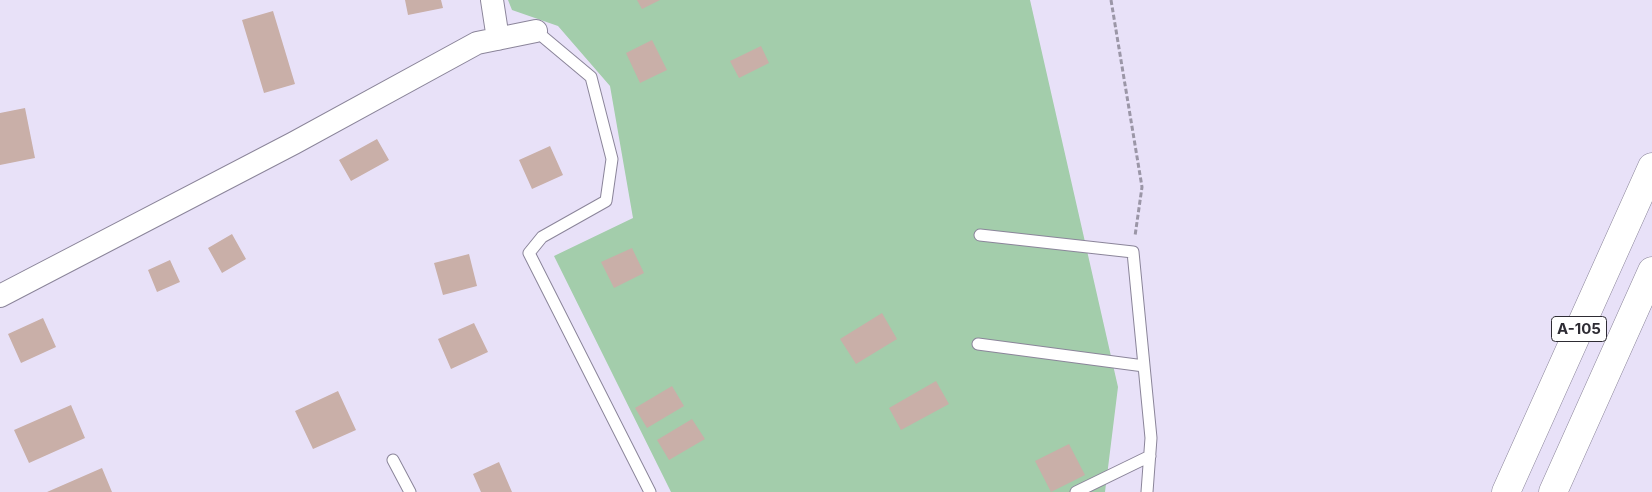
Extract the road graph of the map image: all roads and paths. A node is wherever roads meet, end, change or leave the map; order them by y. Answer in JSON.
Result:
{"nodes":[{"id":1,"x":492,"y":0,"type":"edge"},
{"id":2,"x":1111,"y":0,"type":"edge"},
{"id":3,"x":536,"y":31,"type":"joint"},
{"id":4,"x":498,"y":39,"type":"junction"},
{"id":5,"x":1652,"y":167,"type":"edge"},
{"id":6,"x":980,"y":235,"type":"dead end"},
{"id":7,"x":1133,"y":252,"type":"junction"},
{"id":8,"x":1652,"y":271,"type":"edge"},
{"id":9,"x":0,"y":296,"type":"edge"},
{"id":10,"x":978,"y":344,"type":"dead end"},
{"id":11,"x":1144,"y":366,"type":"junction"},
{"id":12,"x":1150,"y":456,"type":"junction"},
{"id":13,"x":393,"y":460,"type":"dead end"},
{"id":14,"x":410,"y":492,"type":"edge"},
{"id":15,"x":650,"y":492,"type":"edge"},
{"id":16,"x":1076,"y":492,"type":"edge"},
{"id":17,"x":1148,"y":492,"type":"edge"},
{"id":18,"x":1506,"y":492,"type":"edge"},
{"id":19,"x":1553,"y":492,"type":"edge"}],
"edges":[{"from":1,"to":4,"type":"street"},
{"from":2,"to":7,"type":"path"},
{"from":3,"to":4,"type":"street"},
{"from":3,"to":15,"type":"lane"},
{"from":4,"to":9,"type":"street"},
{"from":5,"to":18,"type":"highway","number":"А-105"},
{"from":6,"to":7,"type":"lane"},
{"from":7,"to":11,"type":"lane"},
{"from":8,"to":19,"type":"highway","number":"А-105"},
{"from":10,"to":11,"type":"lane"},
{"from":11,"to":12,"type":"lane"},
{"from":12,"to":16,"type":"lane"},
{"from":12,"to":17,"type":"lane"},
{"from":13,"to":14,"type":"lane"}]}
